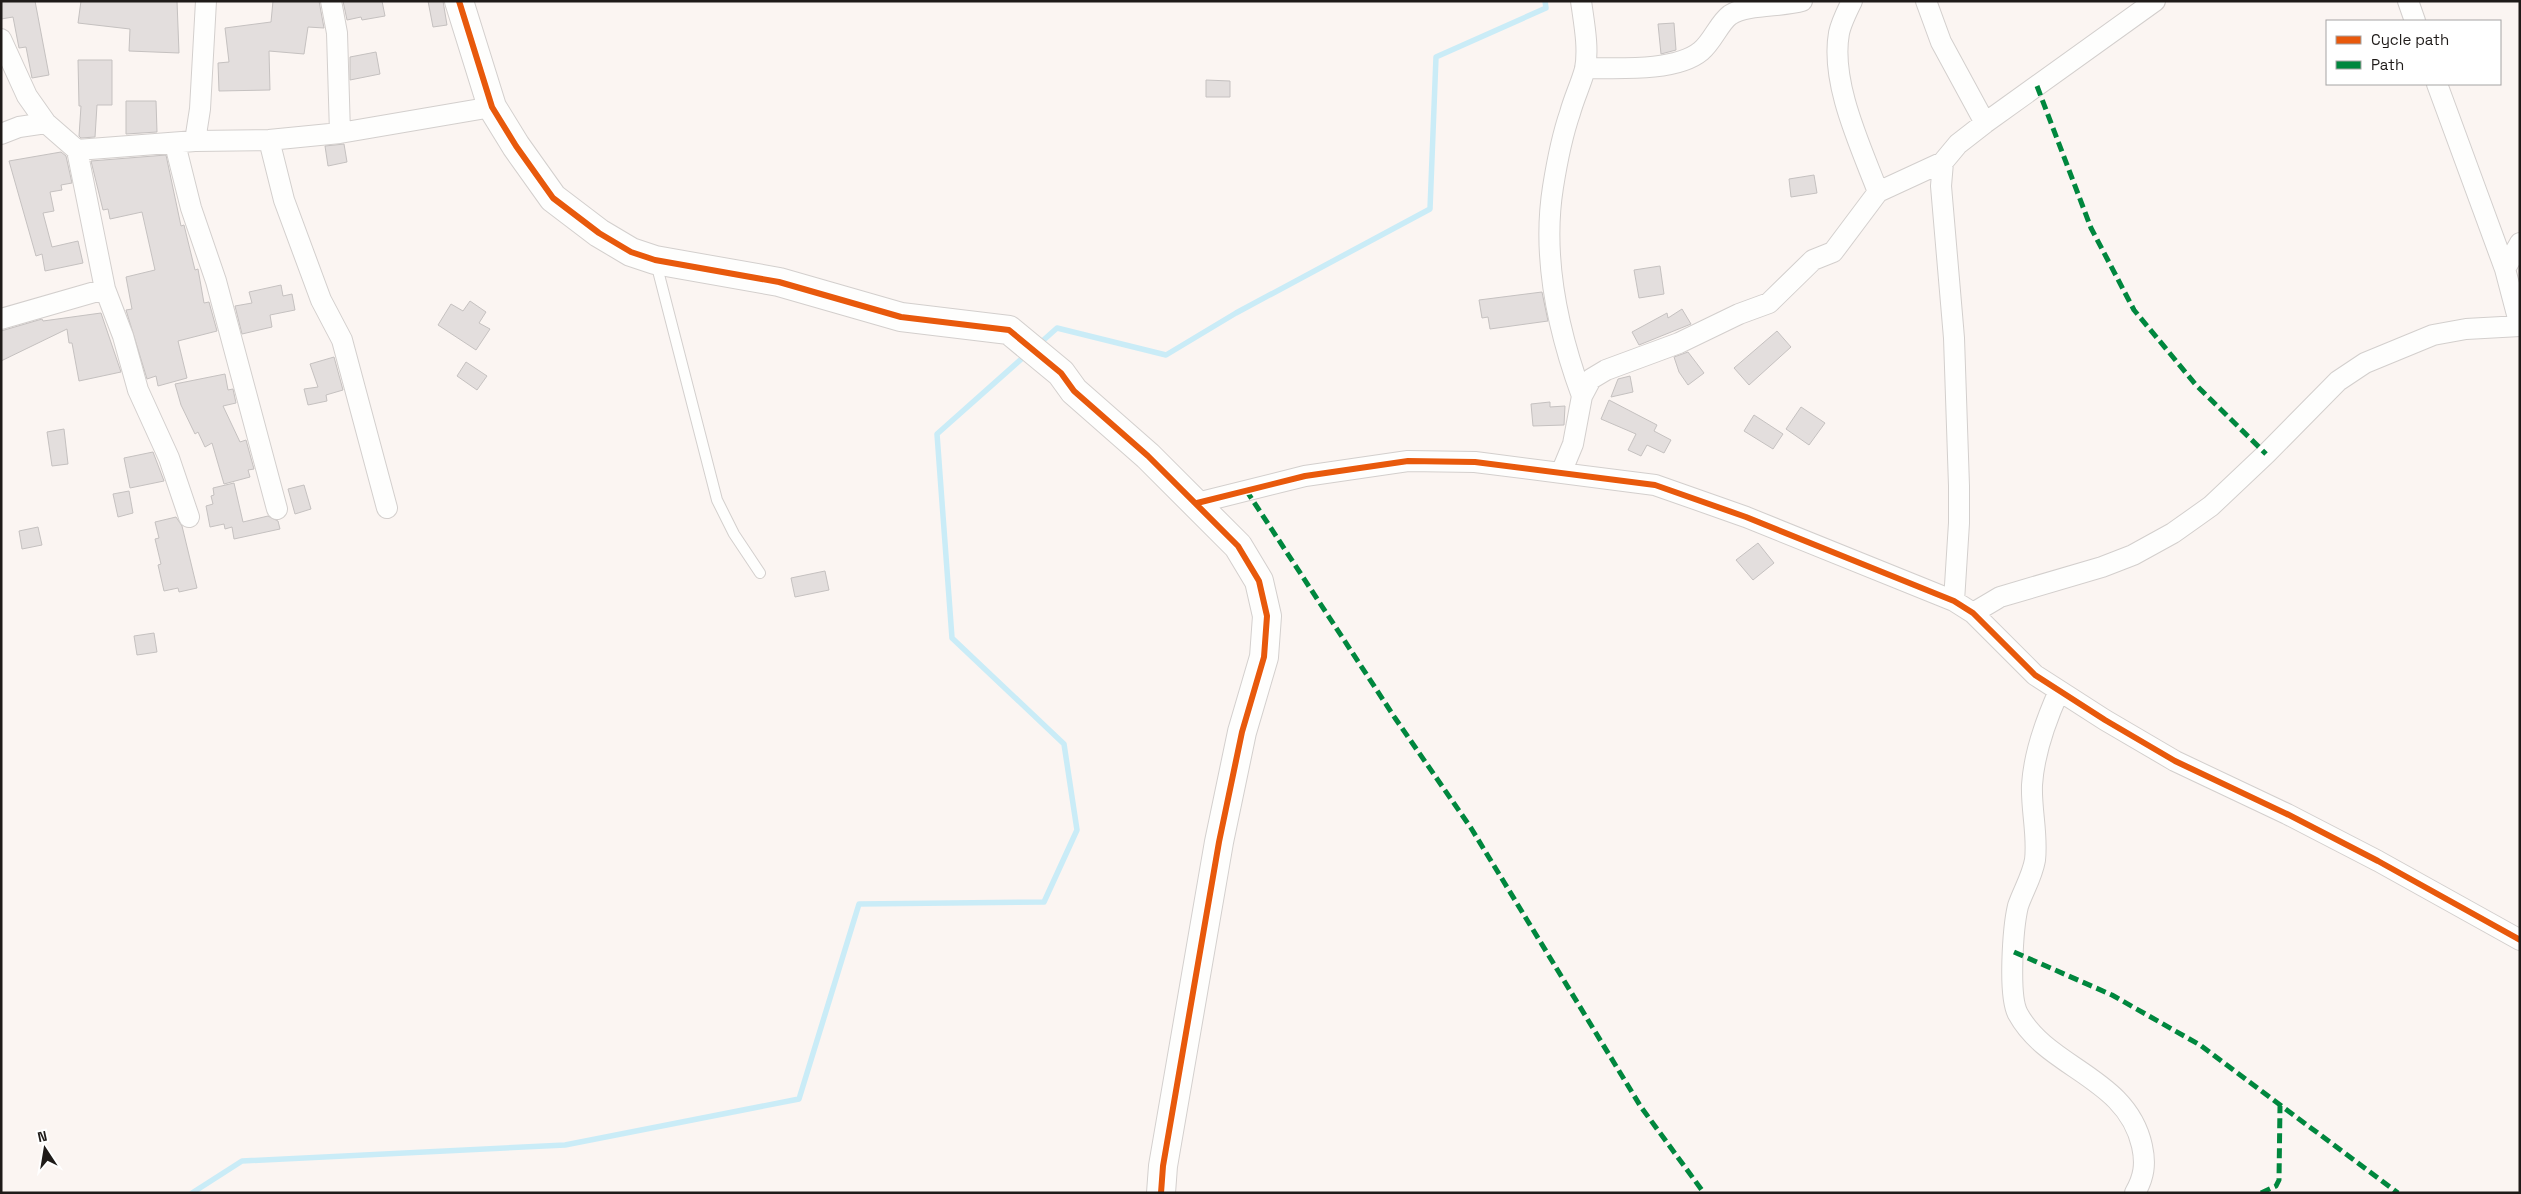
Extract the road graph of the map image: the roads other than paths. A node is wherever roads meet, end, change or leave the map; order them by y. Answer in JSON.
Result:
{"nodes":[{"id":1,"x":206,"y":1,"type":"edge"},
{"id":2,"x":331,"y":1,"type":"edge"},
{"id":3,"x":459,"y":1,"type":"edge"},
{"id":4,"x":1581,"y":1,"type":"edge"},
{"id":5,"x":1802,"y":1,"type":"edge"},
{"id":6,"x":1852,"y":1,"type":"edge"},
{"id":7,"x":1926,"y":1,"type":"edge"},
{"id":8,"x":2155,"y":1,"type":"edge"},
{"id":9,"x":2408,"y":1,"type":"edge"},
{"id":10,"x":2416,"y":20,"type":"edge"},
{"id":11,"x":1,"y":39,"type":"edge"},
{"id":12,"x":1585,"y":68,"type":"junction"},
{"id":13,"x":2437,"y":85,"type":"edge"},
{"id":14,"x":492,"y":107,"type":"junction"},
{"id":15,"x":46,"y":123,"type":"junction"},
{"id":16,"x":1985,"y":123,"type":"junction"},
{"id":17,"x":340,"y":133,"type":"junction"},
{"id":18,"x":1,"y":134,"type":"edge"},
{"id":19,"x":269,"y":140,"type":"junction"},
{"id":20,"x":195,"y":142,"type":"junction"},
{"id":21,"x":175,"y":144,"type":"junction"},
{"id":22,"x":77,"y":150,"type":"junction"},
{"id":23,"x":1943,"y":162,"type":"junction"},
{"id":24,"x":1878,"y":192,"type":"junction"},
{"id":25,"x":2520,"y":243,"type":"edge"},
{"id":26,"x":655,"y":260,"type":"junction"},
{"id":27,"x":2505,"y":269,"type":"junction"},
{"id":28,"x":105,"y":289,"type":"junction"},
{"id":29,"x":1,"y":319,"type":"edge"},
{"id":30,"x":2520,"y":326,"type":"edge"},
{"id":31,"x":1582,"y":396,"type":"junction"},
{"id":32,"x":1561,"y":473,"type":"junction"},
{"id":33,"x":1197,"y":503,"type":"junction"},
{"id":34,"x":387,"y":508,"type":"dead end"},
{"id":35,"x":277,"y":509,"type":"dead end"},
{"id":36,"x":189,"y":517,"type":"dead end"},
{"id":37,"x":760,"y":573,"type":"dead end"},
{"id":38,"x":1954,"y":601,"type":"junction"},
{"id":39,"x":1973,"y":613,"type":"junction"},
{"id":40,"x":2059,"y":691,"type":"junction"},
{"id":41,"x":2520,"y":940,"type":"edge"},
{"id":42,"x":1161,"y":1193,"type":"edge"},
{"id":43,"x":2135,"y":1193,"type":"edge"}],
"edges":[{"from":1,"to":20,"type":"street"},
{"from":2,"to":17,"type":"street"},
{"from":3,"to":14,"type":"street"},
{"from":4,"to":12,"type":"street"},
{"from":5,"to":12,"type":"street"},
{"from":6,"to":24,"type":"street"},
{"from":7,"to":16,"type":"street"},
{"from":8,"to":16,"type":"street"},
{"from":9,"to":10,"type":"street"},
{"from":11,"to":15,"type":"street"},
{"from":12,"to":31,"type":"street"},
{"from":13,"to":27,"type":"street"},
{"from":14,"to":17,"type":"street"},
{"from":14,"to":26,"type":"street"},
{"from":15,"to":18,"type":"street"},
{"from":15,"to":22,"type":"street"},
{"from":16,"to":23,"type":"street"},
{"from":17,"to":19,"type":"street"},
{"from":19,"to":20,"type":"street"},
{"from":19,"to":34,"type":"street"},
{"from":20,"to":21,"type":"street"},
{"from":21,"to":22,"type":"street"},
{"from":21,"to":35,"type":"street"},
{"from":22,"to":28,"type":"street"},
{"from":23,"to":24,"type":"street"},
{"from":23,"to":38,"type":"street"},
{"from":24,"to":31,"type":"street"},
{"from":25,"to":27,"type":"street"},
{"from":26,"to":33,"type":"street"},
{"from":26,"to":37,"type":"lane"},
{"from":27,"to":30,"type":"street"},
{"from":28,"to":29,"type":"street"},
{"from":28,"to":36,"type":"street"},
{"from":30,"to":39,"type":"street"},
{"from":31,"to":32,"type":"street"},
{"from":32,"to":33,"type":"street"},
{"from":32,"to":38,"type":"street"},
{"from":33,"to":42,"type":"street"},
{"from":38,"to":39,"type":"street"},
{"from":39,"to":40,"type":"street"},
{"from":40,"to":41,"type":"street"},
{"from":40,"to":43,"type":"street"}]}
